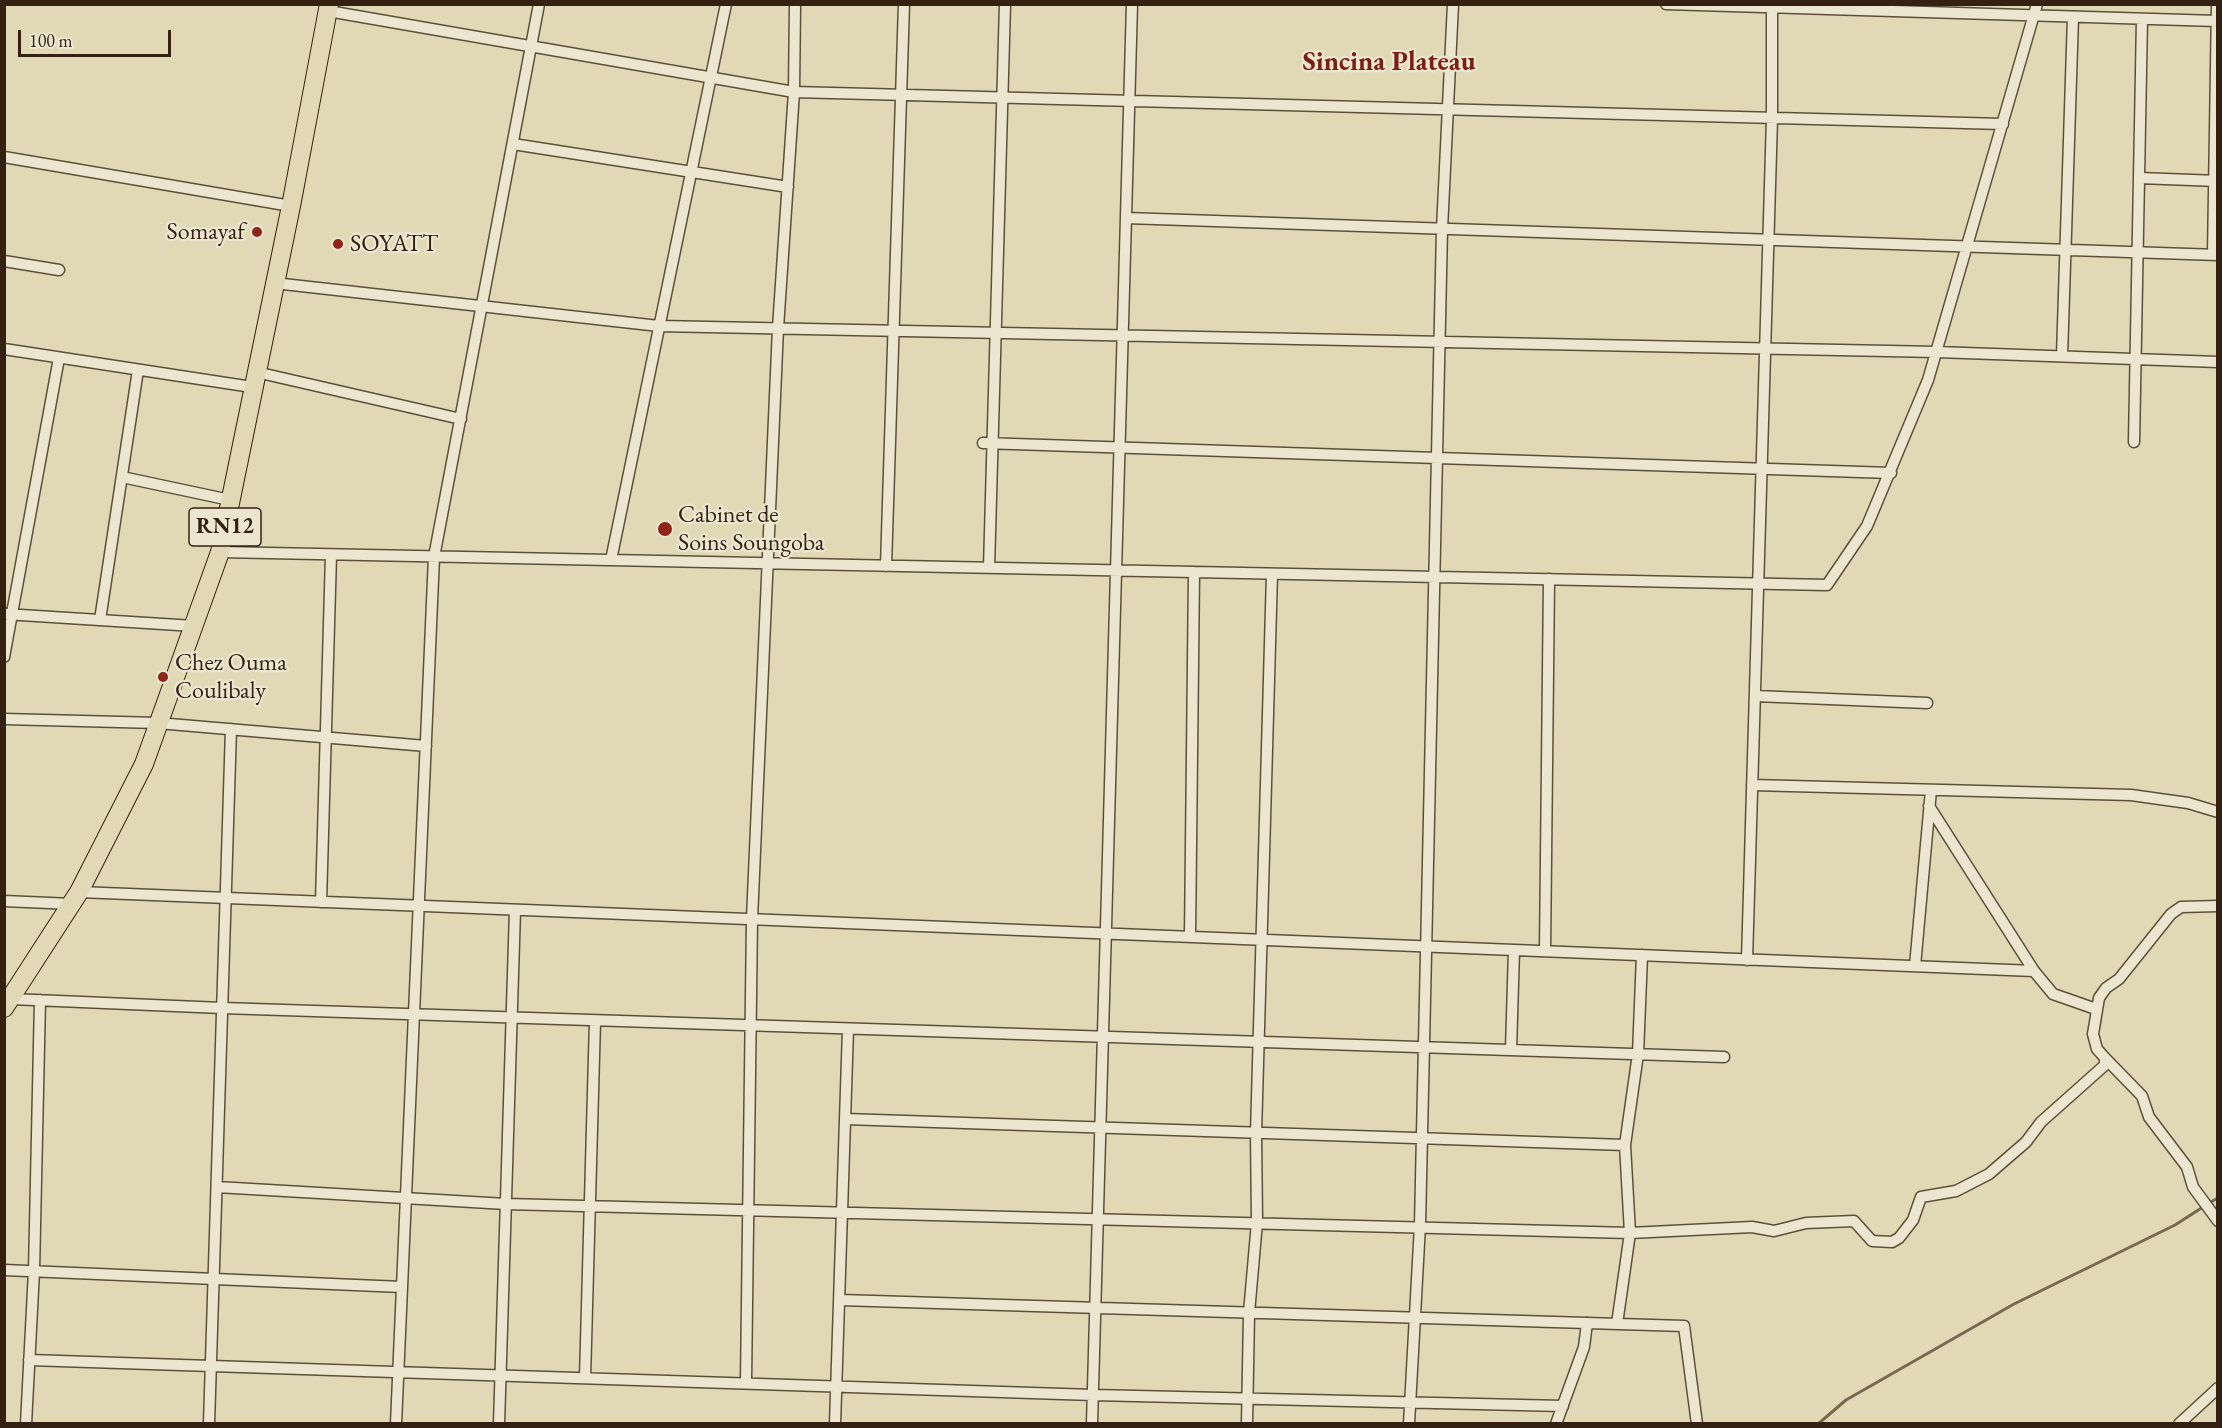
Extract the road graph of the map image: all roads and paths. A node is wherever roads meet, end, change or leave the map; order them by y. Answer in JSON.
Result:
{"nodes":[{"id":1,"x":539,"y":4,"type":"edge"},
{"id":2,"x":726,"y":4,"type":"edge"},
{"id":3,"x":795,"y":4,"type":"edge"},
{"id":4,"x":904,"y":4,"type":"edge"},
{"id":5,"x":1005,"y":4,"type":"edge"},
{"id":6,"x":1132,"y":4,"type":"edge"},
{"id":7,"x":1453,"y":4,"type":"edge"},
{"id":8,"x":1666,"y":4,"type":"edge"},
{"id":9,"x":2037,"y":4,"type":"edge"},
{"id":10,"x":2217,"y":4,"type":"edge"},
{"id":11,"x":1772,"y":7,"type":"edge"},
{"id":12,"x":328,"y":8,"type":"edge"},
{"id":13,"x":2033,"y":16,"type":"junction"},
{"id":14,"x":2073,"y":17,"type":"junction"},
{"id":15,"x":2142,"y":19,"type":"junction"},
{"id":16,"x":2217,"y":21,"type":"edge"},
{"id":17,"x":531,"y":46,"type":"junction"},
{"id":18,"x":711,"y":77,"type":"junction"},
{"id":19,"x":794,"y":92,"type":"junction"},
{"id":20,"x":901,"y":94,"type":"junction"},
{"id":21,"x":1002,"y":97,"type":"junction"},
{"id":22,"x":1129,"y":101,"type":"junction"},
{"id":23,"x":1447,"y":110,"type":"junction"},
{"id":24,"x":1772,"y":118,"type":"junction"},
{"id":25,"x":2003,"y":124,"type":"junction"},
{"id":26,"x":513,"y":144,"type":"junction"},
{"id":27,"x":4,"y":157,"type":"edge"},
{"id":28,"x":691,"y":172,"type":"junction"},
{"id":29,"x":2139,"y":178,"type":"junction"},
{"id":30,"x":2216,"y":181,"type":"edge"},
{"id":31,"x":788,"y":187,"type":"junction"},
{"id":32,"x":291,"y":206,"type":"junction"},
{"id":33,"x":1125,"y":218,"type":"junction"},
{"id":34,"x":1442,"y":229,"type":"junction"},
{"id":35,"x":1768,"y":240,"type":"junction"},
{"id":36,"x":1969,"y":247,"type":"junction"},
{"id":37,"x":2066,"y":250,"type":"junction"},
{"id":38,"x":2138,"y":253,"type":"junction"},
{"id":39,"x":2215,"y":255,"type":"edge"},
{"id":40,"x":4,"y":261,"type":"edge"},
{"id":41,"x":59,"y":270,"type":"dead end"},
{"id":42,"x":274,"y":283,"type":"junction"},
{"id":43,"x":482,"y":306,"type":"junction"},
{"id":44,"x":659,"y":326,"type":"junction"},
{"id":45,"x":778,"y":328,"type":"junction"},
{"id":46,"x":894,"y":330,"type":"junction"},
{"id":47,"x":996,"y":332,"type":"junction"},
{"id":48,"x":1122,"y":334,"type":"junction"},
{"id":49,"x":1440,"y":340,"type":"junction"},
{"id":50,"x":1766,"y":348,"type":"junction"},
{"id":51,"x":4,"y":349,"type":"edge"},
{"id":52,"x":1936,"y":352,"type":"junction"},
{"id":53,"x":2062,"y":356,"type":"junction"},
{"id":54,"x":59,"y":358,"type":"junction"},
{"id":55,"x":2136,"y":359,"type":"junction"},
{"id":56,"x":2217,"y":362,"type":"edge"},
{"id":57,"x":138,"y":370,"type":"junction"},
{"id":58,"x":254,"y":380,"type":"junction"},
{"id":59,"x":461,"y":419,"type":"junction"},
{"id":60,"x":2134,"y":442,"type":"dead end"},
{"id":61,"x":988,"y":443,"type":"junction"},
{"id":62,"x":1118,"y":447,"type":"junction"},
{"id":63,"x":1437,"y":459,"type":"junction"},
{"id":64,"x":1762,"y":469,"type":"junction"},
{"id":65,"x":1891,"y":472,"type":"junction"},
{"id":66,"x":122,"y":477,"type":"junction"},
{"id":67,"x":230,"y":500,"type":"junction"},
{"id":68,"x":220,"y":552,"type":"junction"},
{"id":69,"x":331,"y":555,"type":"junction"},
{"id":70,"x":434,"y":557,"type":"junction"},
{"id":71,"x":611,"y":560,"type":"junction"},
{"id":72,"x":767,"y":564,"type":"junction"},
{"id":73,"x":886,"y":566,"type":"junction"},
{"id":74,"x":989,"y":568,"type":"junction"},
{"id":75,"x":1114,"y":571,"type":"junction"},
{"id":76,"x":1194,"y":572,"type":"junction"},
{"id":77,"x":1272,"y":574,"type":"junction"},
{"id":78,"x":1433,"y":578,"type":"junction"},
{"id":79,"x":1549,"y":579,"type":"junction"},
{"id":80,"x":1758,"y":584,"type":"junction"},
{"id":81,"x":8,"y":614,"type":"edge"},
{"id":82,"x":100,"y":620,"type":"junction"},
{"id":83,"x":194,"y":626,"type":"junction"},
{"id":84,"x":4,"y":657,"type":"edge"},
{"id":85,"x":1755,"y":696,"type":"junction"},
{"id":86,"x":1927,"y":703,"type":"dead end"},
{"id":87,"x":4,"y":719,"type":"edge"},
{"id":88,"x":159,"y":723,"type":"junction"},
{"id":89,"x":231,"y":729,"type":"junction"},
{"id":90,"x":326,"y":737,"type":"junction"},
{"id":91,"x":426,"y":746,"type":"junction"},
{"id":92,"x":1752,"y":785,"type":"junction"},
{"id":93,"x":1931,"y":790,"type":"junction"},
{"id":94,"x":1929,"y":806,"type":"junction"},
{"id":95,"x":2217,"y":812,"type":"edge"},
{"id":96,"x":76,"y":898,"type":"junction"},
{"id":97,"x":226,"y":898,"type":"junction"},
{"id":98,"x":4,"y":901,"type":"edge"},
{"id":99,"x":321,"y":902,"type":"junction"},
{"id":100,"x":419,"y":906,"type":"junction"},
{"id":101,"x":2217,"y":906,"type":"edge"},
{"id":102,"x":515,"y":910,"type":"junction"},
{"id":103,"x":752,"y":920,"type":"junction"},
{"id":104,"x":1105,"y":934,"type":"junction"},
{"id":105,"x":1190,"y":937,"type":"junction"},
{"id":106,"x":1263,"y":940,"type":"junction"},
{"id":107,"x":1427,"y":947,"type":"junction"},
{"id":108,"x":1515,"y":950,"type":"junction"},
{"id":109,"x":1545,"y":951,"type":"junction"},
{"id":110,"x":1642,"y":955,"type":"junction"},
{"id":111,"x":1748,"y":960,"type":"junction"},
{"id":112,"x":1915,"y":966,"type":"junction"},
{"id":113,"x":2034,"y":971,"type":"junction"},
{"id":114,"x":40,"y":1000,"type":"junction"},
{"id":115,"x":8,"y":1003,"type":"edge"},
{"id":116,"x":222,"y":1008,"type":"junction"},
{"id":117,"x":2096,"y":1009,"type":"junction"},
{"id":118,"x":414,"y":1015,"type":"junction"},
{"id":119,"x":512,"y":1018,"type":"junction"},
{"id":120,"x":595,"y":1021,"type":"junction"},
{"id":121,"x":751,"y":1026,"type":"junction"},
{"id":122,"x":848,"y":1029,"type":"junction"},
{"id":123,"x":1102,"y":1037,"type":"junction"},
{"id":124,"x":1259,"y":1042,"type":"junction"},
{"id":125,"x":1424,"y":1048,"type":"junction"},
{"id":126,"x":1511,"y":1050,"type":"junction"},
{"id":127,"x":1638,"y":1054,"type":"junction"},
{"id":128,"x":1724,"y":1057,"type":"dead end"},
{"id":129,"x":2105,"y":1058,"type":"junction"},
{"id":130,"x":845,"y":1119,"type":"junction"},
{"id":131,"x":1100,"y":1129,"type":"junction"},
{"id":132,"x":1256,"y":1133,"type":"junction"},
{"id":133,"x":1422,"y":1137,"type":"junction"},
{"id":134,"x":1625,"y":1145,"type":"junction"},
{"id":135,"x":217,"y":1187,"type":"junction"},
{"id":136,"x":406,"y":1198,"type":"junction"},
{"id":137,"x":506,"y":1204,"type":"junction"},
{"id":138,"x":589,"y":1206,"type":"junction"},
{"id":139,"x":748,"y":1210,"type":"junction"},
{"id":140,"x":842,"y":1212,"type":"junction"},
{"id":141,"x":1097,"y":1218,"type":"junction"},
{"id":142,"x":2217,"y":1221,"type":"edge"},
{"id":143,"x":1257,"y":1222,"type":"junction"},
{"id":144,"x":1420,"y":1225,"type":"junction"},
{"id":145,"x":1629,"y":1233,"type":"junction"},
{"id":146,"x":4,"y":1270,"type":"edge"},
{"id":147,"x":34,"y":1271,"type":"junction"},
{"id":148,"x":215,"y":1279,"type":"junction"},
{"id":149,"x":402,"y":1287,"type":"junction"},
{"id":150,"x":840,"y":1300,"type":"junction"},
{"id":151,"x":1095,"y":1308,"type":"junction"},
{"id":152,"x":1249,"y":1313,"type":"junction"},
{"id":153,"x":1415,"y":1318,"type":"junction"},
{"id":154,"x":1587,"y":1323,"type":"junction"},
{"id":155,"x":1617,"y":1324,"type":"junction"},
{"id":156,"x":29,"y":1360,"type":"junction"},
{"id":157,"x":211,"y":1367,"type":"junction"},
{"id":158,"x":398,"y":1373,"type":"junction"},
{"id":159,"x":500,"y":1376,"type":"junction"},
{"id":160,"x":585,"y":1378,"type":"junction"},
{"id":161,"x":746,"y":1382,"type":"junction"},
{"id":162,"x":837,"y":1385,"type":"junction"},
{"id":163,"x":2217,"y":1388,"type":"edge"},
{"id":164,"x":1092,"y":1395,"type":"junction"},
{"id":165,"x":1246,"y":1397,"type":"junction"},
{"id":166,"x":1411,"y":1400,"type":"junction"},
{"id":167,"x":1563,"y":1406,"type":"junction"},
{"id":168,"x":26,"y":1424,"type":"edge"},
{"id":169,"x":209,"y":1424,"type":"edge"},
{"id":170,"x":396,"y":1424,"type":"edge"},
{"id":171,"x":499,"y":1424,"type":"edge"},
{"id":172,"x":835,"y":1424,"type":"edge"},
{"id":173,"x":1092,"y":1424,"type":"edge"},
{"id":174,"x":1247,"y":1424,"type":"edge"},
{"id":175,"x":1409,"y":1424,"type":"edge"},
{"id":176,"x":1556,"y":1424,"type":"edge"},
{"id":177,"x":1697,"y":1424,"type":"edge"},
{"id":178,"x":2179,"y":1424,"type":"edge"}],
"edges":[{"from":1,"to":17,"type":"street"},
{"from":2,"to":18,"type":"street"},
{"from":3,"to":19,"type":"street"},
{"from":4,"to":20,"type":"street"},
{"from":5,"to":21,"type":"street"},
{"from":6,"to":22,"type":"street"},
{"from":7,"to":23,"type":"street"},
{"from":8,"to":11,"type":"street"},
{"from":9,"to":13,"type":"street"},
{"from":10,"to":16,"type":"street"},
{"from":11,"to":13,"type":"street"},
{"from":11,"to":24,"type":"street"},
{"from":12,"to":17,"type":"street"},
{"from":12,"to":32,"type":"main road","number":"RN12"},
{"from":13,"to":14,"type":"street"},
{"from":13,"to":25,"type":"street"},
{"from":14,"to":15,"type":"street"},
{"from":14,"to":37,"type":"street"},
{"from":15,"to":16,"type":"street"},
{"from":15,"to":29,"type":"street"},
{"from":16,"to":30,"type":"street"},
{"from":17,"to":18,"type":"street"},
{"from":17,"to":26,"type":"street"},
{"from":18,"to":19,"type":"street"},
{"from":18,"to":28,"type":"street"},
{"from":19,"to":20,"type":"street"},
{"from":19,"to":31,"type":"street"},
{"from":20,"to":21,"type":"street"},
{"from":20,"to":46,"type":"street"},
{"from":21,"to":22,"type":"street"},
{"from":21,"to":47,"type":"street"},
{"from":22,"to":23,"type":"street"},
{"from":22,"to":33,"type":"street"},
{"from":23,"to":24,"type":"street"},
{"from":23,"to":34,"type":"street"},
{"from":24,"to":25,"type":"street"},
{"from":24,"to":35,"type":"street"},
{"from":25,"to":36,"type":"street"},
{"from":26,"to":28,"type":"street"},
{"from":26,"to":43,"type":"street"},
{"from":27,"to":32,"type":"street"},
{"from":28,"to":31,"type":"street"},
{"from":28,"to":44,"type":"street"},
{"from":29,"to":30,"type":"street"},
{"from":29,"to":38,"type":"street"},
{"from":30,"to":39,"type":"street"},
{"from":31,"to":45,"type":"street"},
{"from":32,"to":42,"type":"main road","number":"RN12"},
{"from":33,"to":34,"type":"street"},
{"from":33,"to":48,"type":"street"},
{"from":34,"to":35,"type":"street"},
{"from":34,"to":49,"type":"street"},
{"from":35,"to":36,"type":"street"},
{"from":35,"to":50,"type":"street"},
{"from":36,"to":37,"type":"street"},
{"from":36,"to":52,"type":"street"},
{"from":37,"to":38,"type":"street"},
{"from":37,"to":53,"type":"street"},
{"from":38,"to":39,"type":"street"},
{"from":38,"to":55,"type":"street"},
{"from":40,"to":41,"type":"street"},
{"from":42,"to":43,"type":"street"},
{"from":42,"to":58,"type":"main road","number":"RN12"},
{"from":43,"to":44,"type":"street"},
{"from":43,"to":59,"type":"street"},
{"from":44,"to":45,"type":"street"},
{"from":44,"to":71,"type":"street"},
{"from":45,"to":46,"type":"street"},
{"from":45,"to":72,"type":"street"},
{"from":46,"to":47,"type":"street"},
{"from":46,"to":73,"type":"street"},
{"from":47,"to":48,"type":"street"},
{"from":47,"to":61,"type":"street"},
{"from":48,"to":49,"type":"street"},
{"from":48,"to":62,"type":"street"},
{"from":49,"to":50,"type":"street"},
{"from":49,"to":63,"type":"street"},
{"from":50,"to":52,"type":"street"},
{"from":50,"to":64,"type":"street"},
{"from":51,"to":54,"type":"street"},
{"from":52,"to":53,"type":"street"},
{"from":52,"to":65,"type":"street"},
{"from":53,"to":55,"type":"street"},
{"from":54,"to":57,"type":"street"},
{"from":54,"to":81,"type":"street"},
{"from":55,"to":56,"type":"street"},
{"from":55,"to":60,"type":"street"},
{"from":57,"to":58,"type":"street"},
{"from":57,"to":66,"type":"street"},
{"from":58,"to":59,"type":"street"},
{"from":58,"to":67,"type":"main road","number":"RN12"},
{"from":59,"to":70,"type":"street"},
{"from":61,"to":62,"type":"street"},
{"from":61,"to":74,"type":"street"},
{"from":62,"to":63,"type":"street"},
{"from":62,"to":75,"type":"street"},
{"from":63,"to":64,"type":"street"},
{"from":63,"to":78,"type":"street"},
{"from":64,"to":65,"type":"street"},
{"from":64,"to":80,"type":"street"},
{"from":65,"to":80,"type":"street"},
{"from":66,"to":67,"type":"street"},
{"from":66,"to":82,"type":"street"},
{"from":67,"to":68,"type":"main road","number":"RN12"},
{"from":68,"to":69,"type":"street"},
{"from":68,"to":83,"type":"main road","number":"RN12"},
{"from":69,"to":70,"type":"street"},
{"from":69,"to":90,"type":"street"},
{"from":70,"to":71,"type":"street"},
{"from":70,"to":91,"type":"street"},
{"from":71,"to":72,"type":"street"},
{"from":72,"to":73,"type":"street"},
{"from":72,"to":103,"type":"street"},
{"from":73,"to":74,"type":"street"},
{"from":74,"to":75,"type":"street"},
{"from":75,"to":76,"type":"street"},
{"from":75,"to":104,"type":"street"},
{"from":76,"to":77,"type":"street"},
{"from":76,"to":105,"type":"street"},
{"from":77,"to":78,"type":"street"},
{"from":77,"to":106,"type":"street"},
{"from":78,"to":79,"type":"street"},
{"from":78,"to":107,"type":"street"},
{"from":79,"to":80,"type":"street"},
{"from":79,"to":109,"type":"street"},
{"from":80,"to":85,"type":"street"},
{"from":81,"to":82,"type":"street"},
{"from":81,"to":84,"type":"street"},
{"from":82,"to":83,"type":"street"},
{"from":83,"to":88,"type":"main road","number":"RN12"},
{"from":85,"to":86,"type":"street"},
{"from":85,"to":92,"type":"street"},
{"from":87,"to":88,"type":"street"},
{"from":88,"to":89,"type":"street"},
{"from":88,"to":96,"type":"main road","number":"RN12"},
{"from":89,"to":90,"type":"street"},
{"from":89,"to":97,"type":"street"},
{"from":90,"to":91,"type":"street"},
{"from":90,"to":99,"type":"street"},
{"from":91,"to":100,"type":"street"},
{"from":92,"to":93,"type":"street"},
{"from":92,"to":111,"type":"street"},
{"from":93,"to":94,"type":"street"},
{"from":93,"to":95,"type":"street"},
{"from":94,"to":112,"type":"street"},
{"from":94,"to":113,"type":"street"},
{"from":96,"to":97,"type":"street"},
{"from":96,"to":98,"type":"street"},
{"from":96,"to":115,"type":"main road","number":"RN12"},
{"from":97,"to":99,"type":"street"},
{"from":97,"to":116,"type":"street"},
{"from":99,"to":100,"type":"street"},
{"from":100,"to":102,"type":"street"},
{"from":100,"to":118,"type":"street"},
{"from":101,"to":117,"type":"street"},
{"from":102,"to":103,"type":"street"},
{"from":102,"to":119,"type":"street"},
{"from":103,"to":104,"type":"street"},
{"from":103,"to":121,"type":"street"},
{"from":104,"to":105,"type":"street"},
{"from":104,"to":123,"type":"street"},
{"from":105,"to":106,"type":"street"},
{"from":106,"to":107,"type":"street"},
{"from":106,"to":124,"type":"street"},
{"from":107,"to":108,"type":"street"},
{"from":107,"to":125,"type":"street"},
{"from":108,"to":109,"type":"street"},
{"from":108,"to":126,"type":"street"},
{"from":109,"to":110,"type":"street"},
{"from":110,"to":111,"type":"street"},
{"from":110,"to":127,"type":"street"},
{"from":111,"to":112,"type":"street"},
{"from":112,"to":113,"type":"street"},
{"from":113,"to":117,"type":"street"},
{"from":114,"to":115,"type":"street"},
{"from":114,"to":116,"type":"street"},
{"from":114,"to":147,"type":"street"},
{"from":116,"to":118,"type":"street"},
{"from":116,"to":135,"type":"street"},
{"from":117,"to":129,"type":"street"},
{"from":118,"to":119,"type":"street"},
{"from":118,"to":136,"type":"street"},
{"from":119,"to":120,"type":"street"},
{"from":119,"to":137,"type":"street"},
{"from":120,"to":121,"type":"street"},
{"from":120,"to":138,"type":"street"},
{"from":121,"to":122,"type":"street"},
{"from":121,"to":139,"type":"street"},
{"from":122,"to":123,"type":"street"},
{"from":122,"to":130,"type":"street"},
{"from":123,"to":124,"type":"street"},
{"from":123,"to":131,"type":"street"},
{"from":124,"to":125,"type":"street"},
{"from":124,"to":132,"type":"street"},
{"from":125,"to":126,"type":"street"},
{"from":125,"to":133,"type":"street"},
{"from":126,"to":127,"type":"street"},
{"from":127,"to":128,"type":"street"},
{"from":127,"to":134,"type":"street"},
{"from":129,"to":142,"type":"street"},
{"from":129,"to":145,"type":"street"},
{"from":130,"to":131,"type":"street"},
{"from":130,"to":140,"type":"street"},
{"from":131,"to":132,"type":"street"},
{"from":131,"to":141,"type":"street"},
{"from":132,"to":133,"type":"street"},
{"from":132,"to":143,"type":"street"},
{"from":133,"to":134,"type":"street"},
{"from":133,"to":144,"type":"street"},
{"from":134,"to":145,"type":"street"},
{"from":135,"to":136,"type":"street"},
{"from":135,"to":148,"type":"street"},
{"from":136,"to":137,"type":"street"},
{"from":136,"to":149,"type":"street"},
{"from":137,"to":138,"type":"street"},
{"from":137,"to":159,"type":"street"},
{"from":138,"to":139,"type":"street"},
{"from":138,"to":160,"type":"street"},
{"from":139,"to":140,"type":"street"},
{"from":139,"to":161,"type":"street"},
{"from":140,"to":141,"type":"street"},
{"from":140,"to":150,"type":"street"},
{"from":141,"to":143,"type":"street"},
{"from":141,"to":151,"type":"street"},
{"from":143,"to":144,"type":"street"},
{"from":143,"to":152,"type":"street"},
{"from":144,"to":145,"type":"street"},
{"from":144,"to":153,"type":"street"},
{"from":145,"to":155,"type":"street"},
{"from":146,"to":147,"type":"street"},
{"from":147,"to":148,"type":"street"},
{"from":147,"to":156,"type":"street"},
{"from":148,"to":149,"type":"street"},
{"from":148,"to":157,"type":"street"},
{"from":149,"to":158,"type":"street"},
{"from":150,"to":151,"type":"street"},
{"from":150,"to":162,"type":"street"},
{"from":151,"to":152,"type":"street"},
{"from":151,"to":164,"type":"street"},
{"from":152,"to":153,"type":"street"},
{"from":152,"to":165,"type":"street"},
{"from":153,"to":154,"type":"street"},
{"from":153,"to":166,"type":"street"},
{"from":154,"to":155,"type":"street"},
{"from":154,"to":167,"type":"street"},
{"from":155,"to":177,"type":"street"},
{"from":156,"to":157,"type":"street"},
{"from":156,"to":168,"type":"street"},
{"from":157,"to":158,"type":"street"},
{"from":157,"to":169,"type":"street"},
{"from":158,"to":159,"type":"street"},
{"from":158,"to":170,"type":"street"},
{"from":159,"to":160,"type":"street"},
{"from":159,"to":171,"type":"street"},
{"from":160,"to":161,"type":"street"},
{"from":161,"to":162,"type":"street"},
{"from":162,"to":164,"type":"street"},
{"from":162,"to":172,"type":"street"},
{"from":163,"to":178,"type":"street"},
{"from":164,"to":165,"type":"street"},
{"from":164,"to":173,"type":"street"},
{"from":165,"to":166,"type":"street"},
{"from":165,"to":174,"type":"street"},
{"from":166,"to":167,"type":"street"},
{"from":166,"to":175,"type":"street"},
{"from":167,"to":176,"type":"street"}]}
